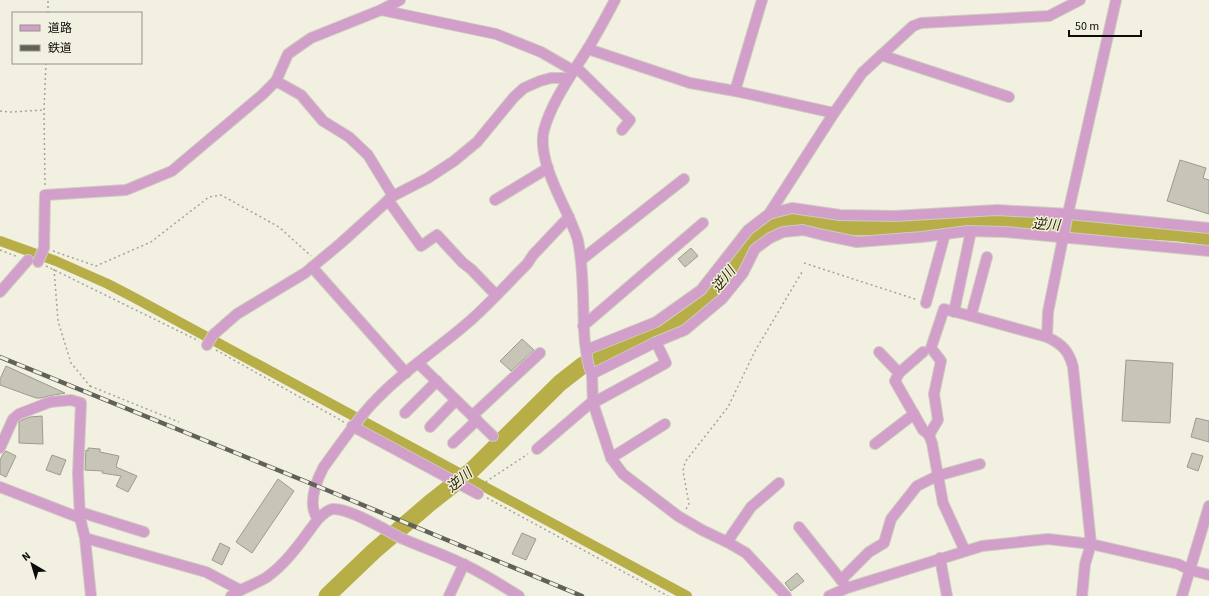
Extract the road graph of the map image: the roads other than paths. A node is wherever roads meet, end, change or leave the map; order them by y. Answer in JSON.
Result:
{"nodes":[{"id":1,"x":400,"y":0,"type":"edge"},
{"id":2,"x":615,"y":0,"type":"edge"},
{"id":3,"x":762,"y":0,"type":"edge"},
{"id":4,"x":1080,"y":0,"type":"edge"},
{"id":5,"x":1116,"y":0,"type":"edge"},
{"id":6,"x":381,"y":10,"type":"junction"},
{"id":7,"x":588,"y":49,"type":"junction"},
{"id":8,"x":881,"y":55,"type":"junction"},
{"id":9,"x":573,"y":72,"type":"junction"},
{"id":10,"x":276,"y":81,"type":"junction"},
{"id":11,"x":735,"y":91,"type":"junction"},
{"id":12,"x":1009,"y":97,"type":"dead end"},
{"id":13,"x":834,"y":113,"type":"junction"},
{"id":14,"x":622,"y":130,"type":"dead end"},
{"id":15,"x":548,"y":168,"type":"junction"},
{"id":16,"x":684,"y":179,"type":"dead end"},
{"id":17,"x":390,"y":198,"type":"junction"},
{"id":18,"x":495,"y":200,"type":"dead end"},
{"id":19,"x":769,"y":214,"type":"junction"},
{"id":20,"x":1068,"y":216,"type":"junction"},
{"id":21,"x":569,"y":217,"type":"junction"},
{"id":22,"x":703,"y":223,"type":"dead end"},
{"id":23,"x":1209,"y":228,"type":"edge"},
{"id":24,"x":971,"y":231,"type":"junction"},
{"id":25,"x":945,"y":234,"type":"junction"},
{"id":26,"x":1065,"y":234,"type":"junction"},
{"id":27,"x":1209,"y":251,"type":"edge"},
{"id":28,"x":987,"y":257,"type":"dead end"},
{"id":29,"x":28,"y":260,"type":"road end"},
{"id":30,"x":581,"y":260,"type":"junction"},
{"id":31,"x":39,"y":261,"type":"road end"},
{"id":32,"x":315,"y":265,"type":"junction"},
{"id":33,"x":0,"y":292,"type":"edge"},
{"id":34,"x":496,"y":295,"type":"junction"},
{"id":35,"x":926,"y":303,"type":"road end"},
{"id":36,"x":954,"y":312,"type":"junction"},
{"id":37,"x":971,"y":316,"type":"junction"},
{"id":38,"x":583,"y":326,"type":"junction"},
{"id":39,"x":1047,"y":338,"type":"junction"},
{"id":40,"x":209,"y":341,"type":"road end"},
{"id":41,"x":656,"y":342,"type":"junction"},
{"id":42,"x":879,"y":352,"type":"dead end"},
{"id":43,"x":923,"y":352,"type":"dead end"},
{"id":44,"x":540,"y":353,"type":"dead end"},
{"id":45,"x":587,"y":354,"type":"junction"},
{"id":46,"x":418,"y":362,"type":"junction"},
{"id":47,"x":591,"y":372,"type":"junction"},
{"id":48,"x":406,"y":373,"type":"junction"},
{"id":49,"x":899,"y":373,"type":"junction"},
{"id":50,"x":437,"y":381,"type":"junction"},
{"id":51,"x":456,"y":400,"type":"junction"},
{"id":52,"x":593,"y":402,"type":"junction"},
{"id":53,"x":405,"y":414,"type":"dead end"},
{"id":54,"x":914,"y":414,"type":"junction"},
{"id":55,"x":474,"y":418,"type":"junction"},
{"id":56,"x":665,"y":424,"type":"dead end"},
{"id":57,"x":353,"y":425,"type":"junction"},
{"id":58,"x":430,"y":427,"type":"dead end"},
{"id":59,"x":493,"y":436,"type":"dead end"},
{"id":60,"x":928,"y":436,"type":"junction"},
{"id":61,"x":453,"y":443,"type":"dead end"},
{"id":62,"x":875,"y":444,"type":"dead end"},
{"id":63,"x":0,"y":448,"type":"edge"},
{"id":64,"x":536,"y":449,"type":"road end"},
{"id":65,"x":611,"y":458,"type":"junction"},
{"id":66,"x":980,"y":464,"type":"dead end"},
{"id":67,"x":938,"y":476,"type":"junction"},
{"id":68,"x":779,"y":483,"type":"dead end"},
{"id":69,"x":0,"y":486,"type":"edge"},
{"id":70,"x":478,"y":494,"type":"road end"},
{"id":71,"x":1209,"y":506,"type":"edge"},
{"id":72,"x":80,"y":515,"type":"junction"},
{"id":73,"x":318,"y":519,"type":"junction"},
{"id":74,"x":799,"y":527,"type":"dead end"},
{"id":75,"x":144,"y":532,"type":"dead end"},
{"id":76,"x":85,"y":538,"type":"junction"},
{"id":77,"x":727,"y":542,"type":"junction"},
{"id":78,"x":1091,"y":544,"type":"junction"},
{"id":79,"x":965,"y":551,"type":"junction"},
{"id":80,"x":940,"y":558,"type":"junction"},
{"id":81,"x":464,"y":564,"type":"junction"},
{"id":82,"x":1190,"y":570,"type":"junction"},
{"id":83,"x":1209,"y":575,"type":"edge"},
{"id":84,"x":844,"y":584,"type":"junction"},
{"id":85,"x":240,"y":590,"type":"junction"},
{"id":86,"x":91,"y":596,"type":"edge"},
{"id":87,"x":231,"y":596,"type":"edge"},
{"id":88,"x":449,"y":596,"type":"edge"},
{"id":89,"x":519,"y":596,"type":"edge"},
{"id":90,"x":786,"y":596,"type":"edge"},
{"id":91,"x":829,"y":596,"type":"edge"},
{"id":92,"x":947,"y":596,"type":"edge"},
{"id":93,"x":1082,"y":596,"type":"edge"},
{"id":94,"x":1182,"y":596,"type":"edge"}],
"edges":[{"from":1,"to":6,"type":"street"},
{"from":2,"to":7,"type":"street"},
{"from":3,"to":11,"type":"street"},
{"from":4,"to":8,"type":"street"},
{"from":5,"to":20,"type":"street"},
{"from":6,"to":9,"type":"street"},
{"from":6,"to":10,"type":"street"},
{"from":7,"to":9,"type":"street"},
{"from":7,"to":11,"type":"street"},
{"from":8,"to":12,"type":"street"},
{"from":8,"to":13,"type":"street"},
{"from":9,"to":14,"type":"street"},
{"from":9,"to":15,"type":"street"},
{"from":9,"to":17,"type":"street"},
{"from":10,"to":17,"type":"street"},
{"from":10,"to":31,"type":"street"},
{"from":11,"to":13,"type":"street"},
{"from":13,"to":19,"type":"street"},
{"from":15,"to":18,"type":"street"},
{"from":15,"to":21,"type":"street"},
{"from":16,"to":30,"type":"street"},
{"from":17,"to":32,"type":"street"},
{"from":17,"to":34,"type":"street"},
{"from":19,"to":20,"type":"street"},
{"from":19,"to":45,"type":"street"},
{"from":20,"to":23,"type":"street"},
{"from":20,"to":26,"type":"street"},
{"from":21,"to":30,"type":"street"},
{"from":21,"to":34,"type":"street"},
{"from":22,"to":38,"type":"street"},
{"from":24,"to":25,"type":"street"},
{"from":24,"to":26,"type":"street"},
{"from":24,"to":36,"type":"street"},
{"from":25,"to":35,"type":"street"},
{"from":25,"to":41,"type":"street"},
{"from":26,"to":27,"type":"street"},
{"from":26,"to":39,"type":"street"},
{"from":28,"to":37,"type":"street"},
{"from":29,"to":33,"type":"street"},
{"from":30,"to":38,"type":"street"},
{"from":32,"to":40,"type":"street"},
{"from":32,"to":48,"type":"street"},
{"from":34,"to":46,"type":"street"},
{"from":36,"to":37,"type":"street"},
{"from":36,"to":60,"type":"street"},
{"from":37,"to":39,"type":"street"},
{"from":38,"to":45,"type":"street"},
{"from":39,"to":78,"type":"street"},
{"from":41,"to":47,"type":"street"},
{"from":41,"to":52,"type":"street"},
{"from":42,"to":49,"type":"street"},
{"from":43,"to":49,"type":"street"},
{"from":44,"to":55,"type":"street"},
{"from":45,"to":47,"type":"street"},
{"from":46,"to":48,"type":"street"},
{"from":46,"to":50,"type":"street"},
{"from":47,"to":52,"type":"street"},
{"from":48,"to":57,"type":"street"},
{"from":49,"to":54,"type":"street"},
{"from":50,"to":51,"type":"street"},
{"from":50,"to":53,"type":"street"},
{"from":51,"to":55,"type":"street"},
{"from":51,"to":58,"type":"street"},
{"from":52,"to":64,"type":"street"},
{"from":52,"to":65,"type":"street"},
{"from":54,"to":60,"type":"street"},
{"from":54,"to":62,"type":"street"},
{"from":55,"to":59,"type":"street"},
{"from":55,"to":61,"type":"street"},
{"from":56,"to":65,"type":"street"},
{"from":57,"to":70,"type":"street"},
{"from":57,"to":73,"type":"street"},
{"from":60,"to":67,"type":"street"},
{"from":63,"to":72,"type":"street"},
{"from":65,"to":77,"type":"street"},
{"from":66,"to":67,"type":"street"},
{"from":67,"to":79,"type":"street"},
{"from":67,"to":84,"type":"street"},
{"from":68,"to":77,"type":"street"},
{"from":69,"to":72,"type":"street"},
{"from":71,"to":82,"type":"street"},
{"from":72,"to":75,"type":"street"},
{"from":72,"to":76,"type":"street"},
{"from":73,"to":81,"type":"street"},
{"from":73,"to":85,"type":"street"},
{"from":74,"to":84,"type":"street"},
{"from":76,"to":85,"type":"street"},
{"from":76,"to":86,"type":"street"},
{"from":77,"to":90,"type":"street"},
{"from":78,"to":79,"type":"street"},
{"from":78,"to":82,"type":"street"},
{"from":78,"to":93,"type":"street"},
{"from":79,"to":80,"type":"street"},
{"from":80,"to":84,"type":"street"},
{"from":80,"to":92,"type":"street"},
{"from":81,"to":88,"type":"street"},
{"from":81,"to":89,"type":"street"},
{"from":82,"to":83,"type":"street"},
{"from":82,"to":94,"type":"street"},
{"from":84,"to":91,"type":"street"},
{"from":85,"to":87,"type":"street"}]}
